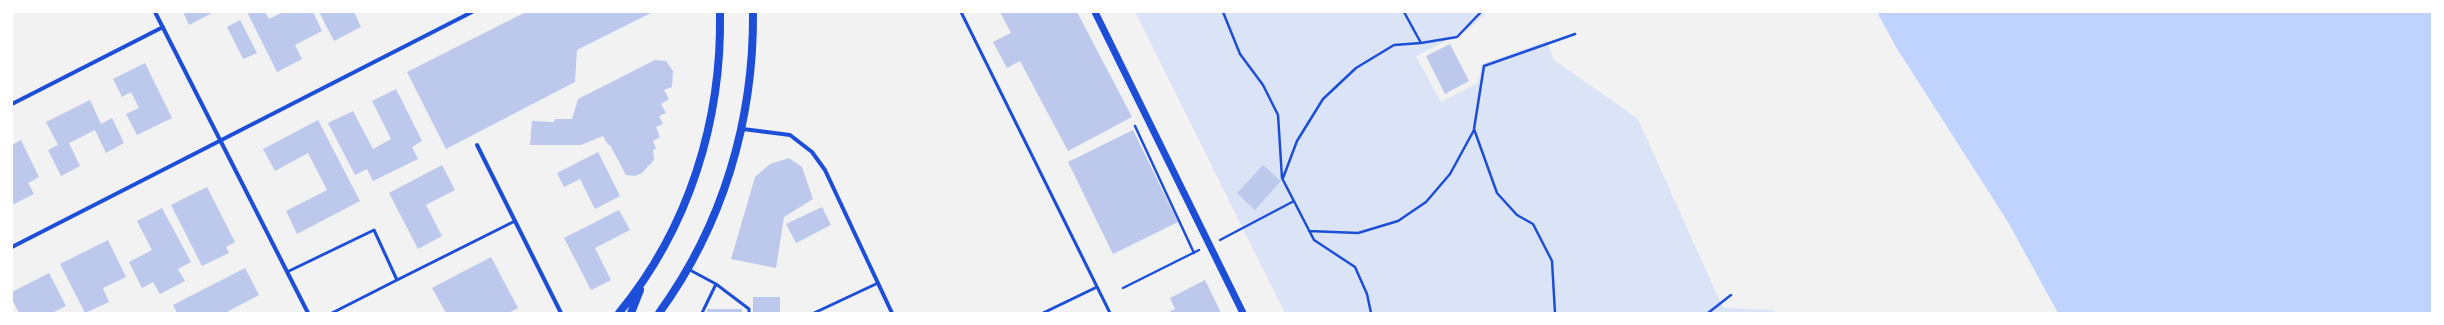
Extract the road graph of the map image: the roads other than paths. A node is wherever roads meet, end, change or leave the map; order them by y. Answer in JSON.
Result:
{"nodes":[{"id":1,"x":155,"y":12,"type":"edge"},
{"id":2,"x":472,"y":12,"type":"edge"},
{"id":3,"x":720,"y":12,"type":"edge"},
{"id":4,"x":753,"y":12,"type":"edge"},
{"id":5,"x":961,"y":12,"type":"edge"},
{"id":6,"x":1095,"y":12,"type":"edge"},
{"id":7,"x":163,"y":27,"type":"junction"},
{"id":8,"x":12,"y":104,"type":"edge"},
{"id":9,"x":743,"y":129,"type":"junction"},
{"id":10,"x":221,"y":141,"type":"junction"},
{"id":11,"x":477,"y":144,"type":"dead end"},
{"id":12,"x":515,"y":222,"type":"junction"},
{"id":13,"x":12,"y":247,"type":"edge"},
{"id":14,"x":688,"y":269,"type":"junction"},
{"id":15,"x":287,"y":272,"type":"junction"},
{"id":16,"x":644,"y":279,"type":"junction"},
{"id":17,"x":397,"y":280,"type":"junction"},
{"id":18,"x":878,"y":283,"type":"junction"},
{"id":19,"x":716,"y":284,"type":"junction"},
{"id":20,"x":1097,"y":287,"type":"junction"},
{"id":21,"x":559,"y":312,"type":"edge"},
{"id":22,"x":308,"y":313,"type":"edge"},
{"id":23,"x":332,"y":313,"type":"edge"},
{"id":24,"x":619,"y":313,"type":"edge"},
{"id":25,"x":631,"y":313,"type":"edge"},
{"id":26,"x":659,"y":313,"type":"edge"},
{"id":27,"x":702,"y":313,"type":"edge"},
{"id":28,"x":749,"y":313,"type":"edge"},
{"id":29,"x":814,"y":313,"type":"edge"},
{"id":30,"x":892,"y":313,"type":"edge"},
{"id":31,"x":1043,"y":313,"type":"edge"},
{"id":32,"x":1108,"y":313,"type":"edge"},
{"id":33,"x":1243,"y":313,"type":"edge"}],
"edges":[{"from":1,"to":7,"type":"street"},
{"from":2,"to":10,"type":"street"},
{"from":3,"to":16,"type":"main road"},
{"from":4,"to":9,"type":"main road"},
{"from":5,"to":20,"type":"lane"},
{"from":6,"to":33,"type":"street"},
{"from":7,"to":8,"type":"street"},
{"from":7,"to":10,"type":"street"},
{"from":9,"to":14,"type":"main road"},
{"from":9,"to":18,"type":"street"},
{"from":10,"to":13,"type":"street"},
{"from":10,"to":15,"type":"street"},
{"from":11,"to":12,"type":"street"},
{"from":12,"to":17,"type":"lane"},
{"from":12,"to":21,"type":"street"},
{"from":14,"to":19,"type":"lane"},
{"from":14,"to":26,"type":"main road"},
{"from":15,"to":17,"type":"lane"},
{"from":15,"to":22,"type":"street"},
{"from":16,"to":24,"type":"main road"},
{"from":16,"to":25,"type":"main road"},
{"from":17,"to":23,"type":"lane"},
{"from":18,"to":29,"type":"lane"},
{"from":18,"to":30,"type":"street"},
{"from":19,"to":27,"type":"lane"},
{"from":19,"to":28,"type":"lane"},
{"from":20,"to":31,"type":"lane"},
{"from":20,"to":32,"type":"lane"}]}
